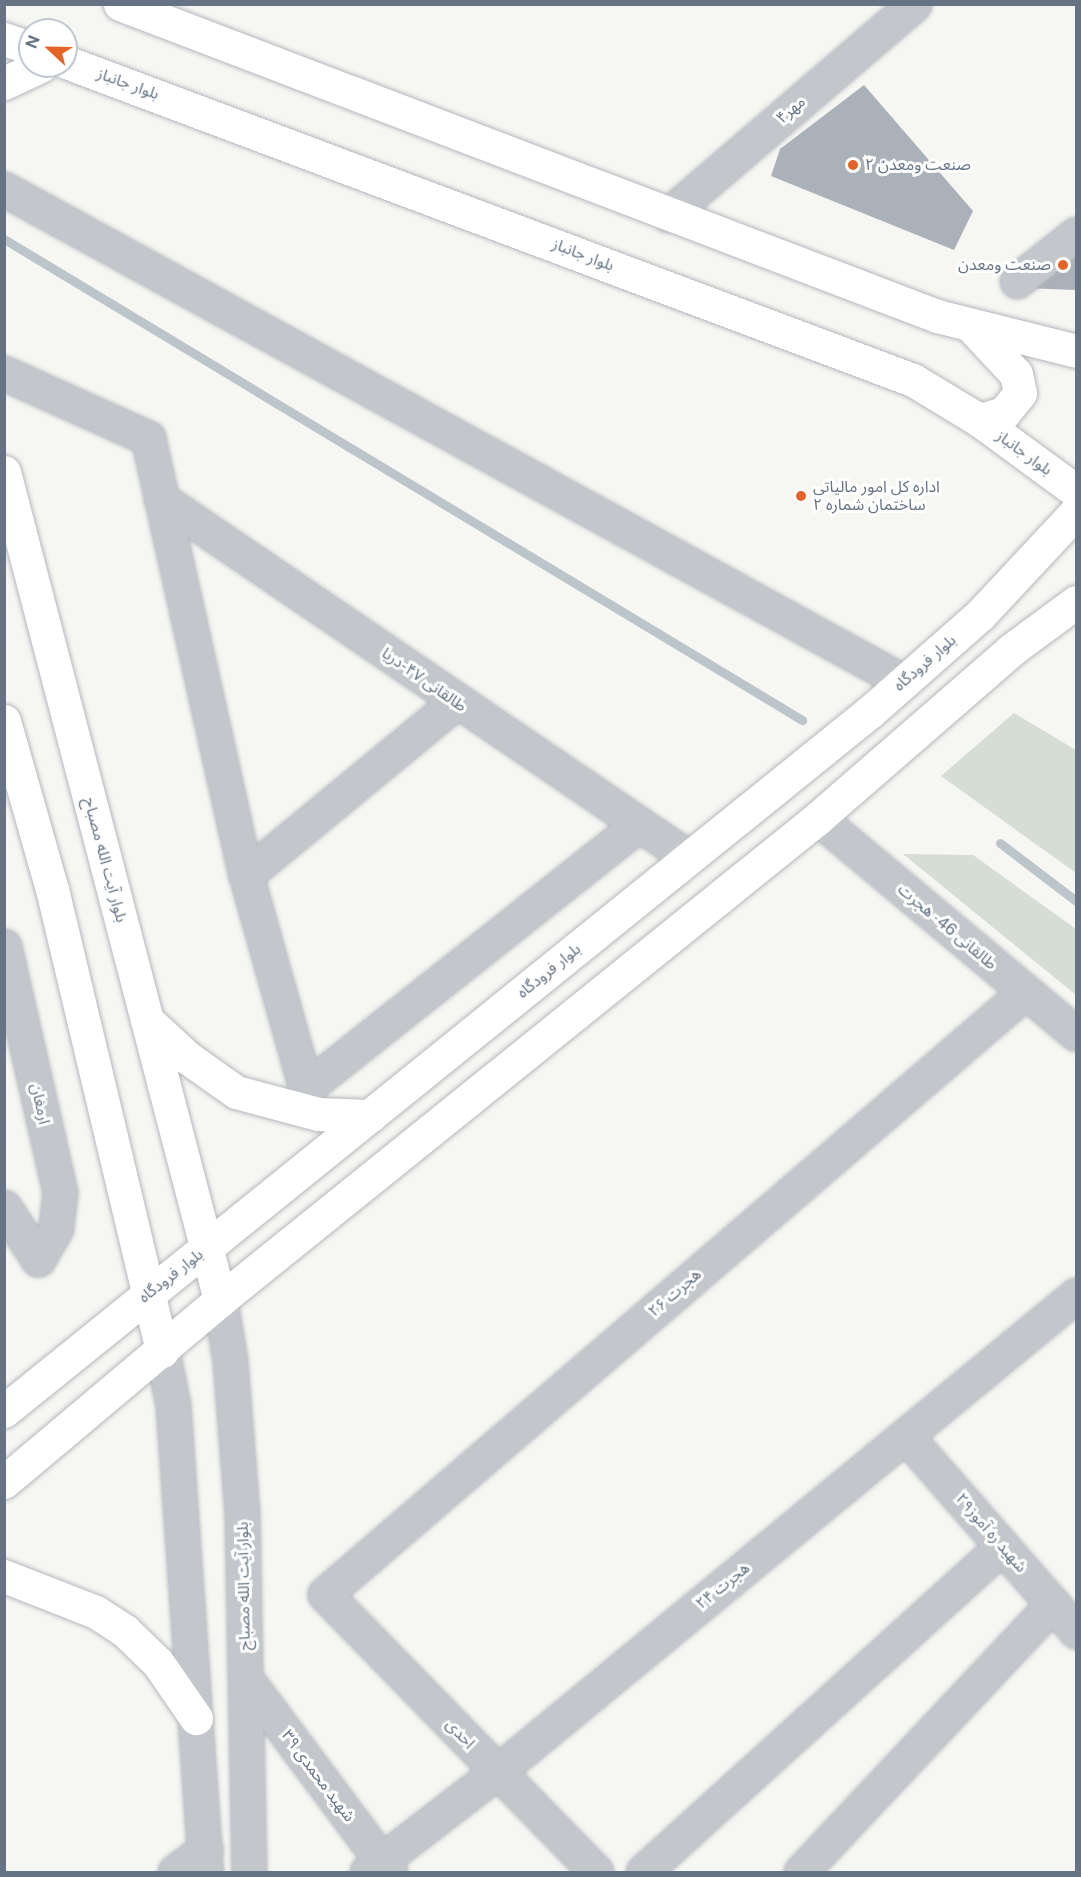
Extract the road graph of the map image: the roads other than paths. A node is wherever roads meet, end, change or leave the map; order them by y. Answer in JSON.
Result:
{"nodes":[{"id":1,"x":120,"y":4,"type":"edge"},
{"id":2,"x":914,"y":4,"type":"edge"},
{"id":3,"x":78,"y":67,"type":"edge"},
{"id":4,"x":18,"y":76,"type":"edge"},
{"id":5,"x":4,"y":83,"type":"edge"},
{"id":6,"x":4,"y":189,"type":"edge"},
{"id":7,"x":668,"y":214,"type":"junction"},
{"id":8,"x":1077,"y":234,"type":"edge"},
{"id":9,"x":1017,"y":281,"type":"dead end"},
{"id":10,"x":969,"y":324,"type":"junction"},
{"id":11,"x":1077,"y":351,"type":"edge"},
{"id":12,"x":4,"y":373,"type":"edge"},
{"id":13,"x":979,"y":420,"type":"junction"},
{"id":14,"x":4,"y":472,"type":"edge"},
{"id":15,"x":1077,"y":491,"type":"edge"},
{"id":16,"x":161,"y":499,"type":"junction"},
{"id":17,"x":1077,"y":512,"type":"edge"},
{"id":18,"x":1077,"y":602,"type":"edge"},
{"id":19,"x":904,"y":682,"type":"junction"},
{"id":20,"x":456,"y":702,"type":"junction"},
{"id":21,"x":4,"y":721,"type":"edge"},
{"id":22,"x":9,"y":756,"type":"edge"},
{"id":23,"x":825,"y":812,"type":"junction"},
{"id":24,"x":639,"y":824,"type":"junction"},
{"id":25,"x":689,"y":858,"type":"junction"},
{"id":26,"x":246,"y":875,"type":"junction"},
{"id":27,"x":4,"y":946,"type":"edge"},
{"id":28,"x":1024,"y":993,"type":"junction"},
{"id":29,"x":147,"y":1020,"type":"junction"},
{"id":30,"x":1077,"y":1034,"type":"edge"},
{"id":31,"x":370,"y":1116,"type":"junction"},
{"id":32,"x":4,"y":1207,"type":"edge"},
{"id":33,"x":206,"y":1249,"type":"junction"},
{"id":34,"x":150,"y":1293,"type":"junction"},
{"id":35,"x":1077,"y":1295,"type":"edge"},
{"id":36,"x":220,"y":1300,"type":"junction"},
{"id":37,"x":162,"y":1351,"type":"junction"},
{"id":38,"x":4,"y":1411,"type":"edge"},
{"id":39,"x":906,"y":1436,"type":"junction"},
{"id":40,"x":4,"y":1482,"type":"edge"},
{"id":41,"x":1002,"y":1546,"type":"junction"},
{"id":42,"x":4,"y":1576,"type":"edge"},
{"id":43,"x":325,"y":1594,"type":"joint"},
{"id":44,"x":1053,"y":1604,"type":"junction"},
{"id":45,"x":1077,"y":1631,"type":"edge"},
{"id":46,"x":246,"y":1679,"type":"junction"},
{"id":47,"x":196,"y":1718,"type":"junction"},
{"id":48,"x":497,"y":1772,"type":"junction"},
{"id":49,"x":206,"y":1861,"type":"edge"},
{"id":50,"x":379,"y":1869,"type":"edge"},
{"id":51,"x":175,"y":1872,"type":"edge"},
{"id":52,"x":249,"y":1872,"type":"edge"},
{"id":53,"x":596,"y":1872,"type":"edge"},
{"id":54,"x":643,"y":1872,"type":"edge"},
{"id":55,"x":801,"y":1872,"type":"edge"}],
"edges":[{"from":1,"to":7,"type":"main road"},
{"from":2,"to":7,"type":"street","name":"مهر۴"},
{"from":3,"to":13,"type":"main road","name":"بلوار جانباز"},
{"from":4,"to":5,"type":"main road"},
{"from":6,"to":19,"type":"street"},
{"from":7,"to":10,"type":"main road"},
{"from":8,"to":9,"type":"street"},
{"from":10,"to":11,"type":"main road"},
{"from":10,"to":13,"type":"main road"},
{"from":12,"to":16,"type":"street"},
{"from":13,"to":15,"type":"main road","name":"بلوار جانباز"},
{"from":14,"to":29,"type":"main road","name":"بلوار آیت الله مصباح"},
{"from":16,"to":20,"type":"street","name":"طالقانی ۴۷-دریا"},
{"from":16,"to":26,"type":"street"},
{"from":17,"to":19,"type":"main road","name":"بلوار فرودگاه"},
{"from":18,"to":23,"type":"main road"},
{"from":19,"to":25,"type":"main road","name":"بلوار فرودگاه"},
{"from":20,"to":24,"type":"street","name":"طالقانی ۴۷-دریا"},
{"from":20,"to":26,"type":"street"},
{"from":21,"to":22,"type":"main road"},
{"from":22,"to":34,"type":"main road"},
{"from":23,"to":28,"type":"street","name":"طالقانی 46 - هجرت"},
{"from":23,"to":36,"type":"main road"},
{"from":24,"to":25,"type":"street","name":"طالقانی ۴۷-دریا"},
{"from":24,"to":26,"type":"street"},
{"from":25,"to":31,"type":"main road","name":"بلوار فرودگاه"},
{"from":27,"to":32,"type":"street","name":"ارمغان"},
{"from":28,"to":30,"type":"street","name":"طالقانی 46 - هجرت"},
{"from":28,"to":43,"type":"street","name":"هجرت ۲۶"},
{"from":29,"to":31,"type":"main road"},
{"from":29,"to":33,"type":"main road","name":"بلوار آیت الله مصباح"},
{"from":31,"to":33,"type":"main road","name":"بلوار فرودگاه"},
{"from":33,"to":34,"type":"main road","name":"بلوار فرودگاه"},
{"from":33,"to":36,"type":"main road","name":"بلوار آیت الله مصباح"},
{"from":34,"to":37,"type":"main road"},
{"from":34,"to":38,"type":"main road","name":"بلوار فرودگاه"},
{"from":35,"to":39,"type":"street","name":"هجرت ۲۴"},
{"from":36,"to":37,"type":"main road"},
{"from":36,"to":46,"type":"street","name":"بلوار آیت الله مصباح"},
{"from":37,"to":40,"type":"main road"},
{"from":37,"to":47,"type":"street"},
{"from":39,"to":41,"type":"street","name":"شهید ره آموز۲۹"},
{"from":39,"to":48,"type":"street","name":"هجرت ۲۴"},
{"from":41,"to":44,"type":"street","name":"شهید ره آموز۲۹"},
{"from":41,"to":54,"type":"street"},
{"from":42,"to":47,"type":"main road"},
{"from":43,"to":48,"type":"street","name":"احدی"},
{"from":44,"to":45,"type":"street","name":"شهید ره آموز۲۹"},
{"from":44,"to":55,"type":"street"},
{"from":46,"to":50,"type":"street","name":"شهید محمدی ۳۹"},
{"from":46,"to":52,"type":"street","name":"بلوار آیت الله مصباح"},
{"from":47,"to":49,"type":"street"},
{"from":48,"to":50,"type":"street","name":"هجرت ۲۴"},
{"from":48,"to":53,"type":"street","name":"احدی"},
{"from":49,"to":51,"type":"street"}]}
